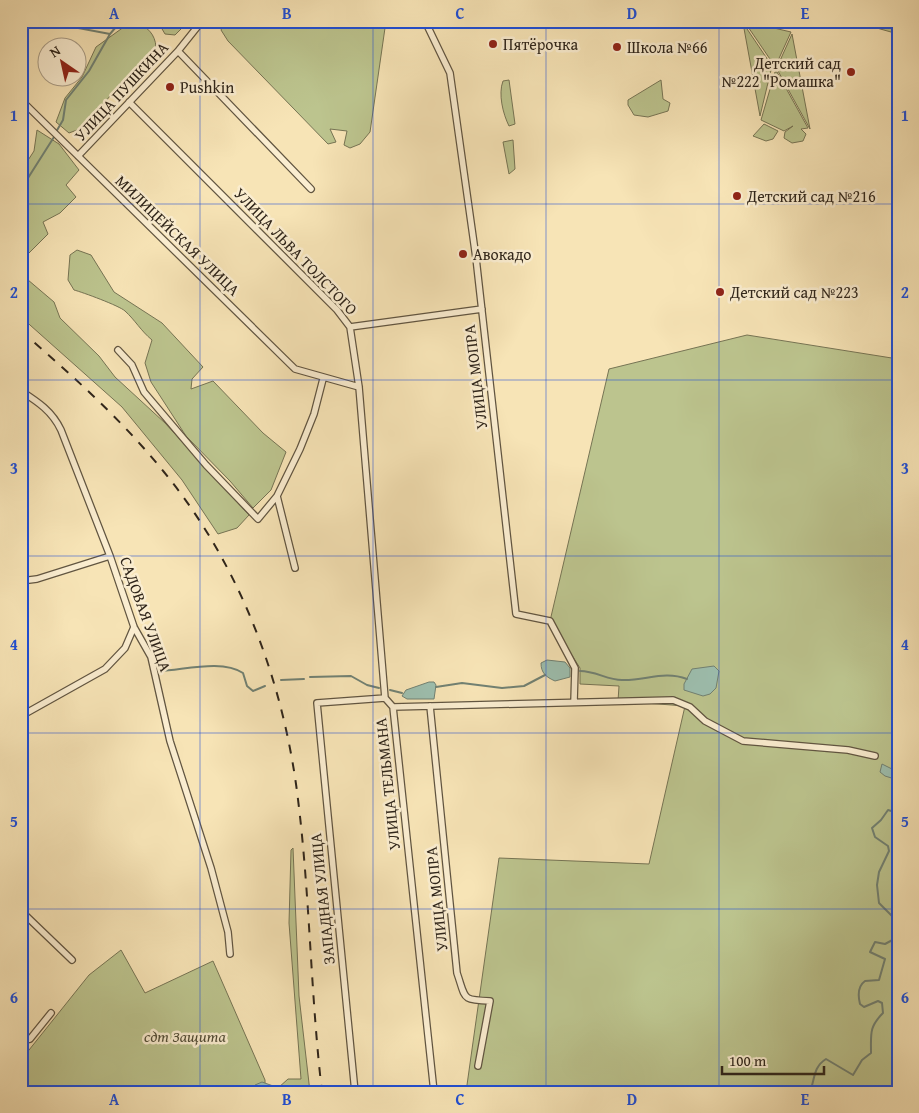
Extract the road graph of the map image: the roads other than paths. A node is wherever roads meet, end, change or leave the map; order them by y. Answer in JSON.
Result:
{"nodes":[{"id":1,"x":202,"y":21,"type":"edge"},
{"id":2,"x":425,"y":21,"type":"edge"},
{"id":3,"x":178,"y":51,"type":"junction"},
{"id":4,"x":21,"y":100,"type":"edge"},
{"id":5,"x":129,"y":102,"type":"junction"},
{"id":6,"x":78,"y":156,"type":"junction"},
{"id":7,"x":311,"y":189,"type":"dead end"},
{"id":8,"x":482,"y":310,"type":"junction"},
{"id":9,"x":350,"y":328,"type":"junction"},
{"id":10,"x":118,"y":350,"type":"dead end"},
{"id":11,"x":323,"y":378,"type":"junction"},
{"id":12,"x":359,"y":387,"type":"junction"},
{"id":13,"x":21,"y":391,"type":"edge"},
{"id":14,"x":277,"y":496,"type":"junction"},
{"id":15,"x":110,"y":556,"type":"junction"},
{"id":16,"x":295,"y":568,"type":"dead end"},
{"id":17,"x":21,"y":580,"type":"edge"},
{"id":18,"x":134,"y":627,"type":"junction"},
{"id":19,"x":385,"y":698,"type":"junction"},
{"id":20,"x":574,"y":702,"type":"junction"},
{"id":21,"x":430,"y":706,"type":"junction"},
{"id":22,"x":393,"y":707,"type":"junction"},
{"id":23,"x":21,"y":716,"type":"edge"},
{"id":24,"x":875,"y":756,"type":"dead end"},
{"id":25,"x":21,"y":911,"type":"edge"},
{"id":26,"x":230,"y":954,"type":"dead end"},
{"id":27,"x":72,"y":960,"type":"dead end"},
{"id":28,"x":51,"y":1013,"type":"dead end"},
{"id":29,"x":21,"y":1041,"type":"edge"},
{"id":30,"x":478,"y":1066,"type":"dead end"},
{"id":31,"x":355,"y":1092,"type":"edge"},
{"id":32,"x":434,"y":1092,"type":"edge"}],
"edges":[{"from":1,"to":3,"type":"street","name":"УЛИЦА ПУШКИНА"},
{"from":2,"to":8,"type":"street","name":"УЛИЦА МОПРА"},
{"from":3,"to":5,"type":"street","name":"УЛИЦА ПУШКИНА"},
{"from":3,"to":7,"type":"street"},
{"from":4,"to":6,"type":"street","name":"МИЛИЦЕЙСКАЯ УЛИЦА"},
{"from":5,"to":6,"type":"street","name":"УЛИЦА ПУШКИНА"},
{"from":5,"to":9,"type":"street","name":"УЛИЦА ЛЬВА ТОЛСТОГО"},
{"from":6,"to":11,"type":"street","name":"МИЛИЦЕЙСКАЯ УЛИЦА"},
{"from":8,"to":9,"type":"street","name":"УЛИЦА ЛЬВА ТОЛСТОГО"},
{"from":8,"to":20,"type":"street","name":"УЛИЦА МОПРА"},
{"from":9,"to":12,"type":"street","name":"УЛИЦА ТЕЛЬМАНА"},
{"from":10,"to":14,"type":"street"},
{"from":11,"to":12,"type":"street","name":"МИЛИЦЕЙСКАЯ УЛИЦА"},
{"from":11,"to":14,"type":"street"},
{"from":12,"to":19,"type":"street","name":"УЛИЦА ТЕЛЬМАНА"},
{"from":13,"to":15,"type":"street","name":"САДОВАЯ УЛИЦА"},
{"from":14,"to":16,"type":"street"},
{"from":15,"to":17,"type":"street"},
{"from":15,"to":18,"type":"street","name":"САДОВАЯ УЛИЦА"},
{"from":18,"to":23,"type":"street"},
{"from":18,"to":26,"type":"street","name":"САДОВАЯ УЛИЦА"},
{"from":19,"to":22,"type":"street","name":"УЛИЦА ТЕЛЬМАНА"},
{"from":19,"to":31,"type":"street","name":"ЗАПАДНАЯ УЛИЦА"},
{"from":20,"to":21,"type":"street"},
{"from":20,"to":24,"type":"street"},
{"from":21,"to":22,"type":"street"},
{"from":21,"to":30,"type":"street","name":"УЛИЦА МОПРА"},
{"from":22,"to":32,"type":"street","name":"УЛИЦА ТЕЛЬМАНА"},
{"from":25,"to":27,"type":"street"},
{"from":28,"to":29,"type":"street"}]}
